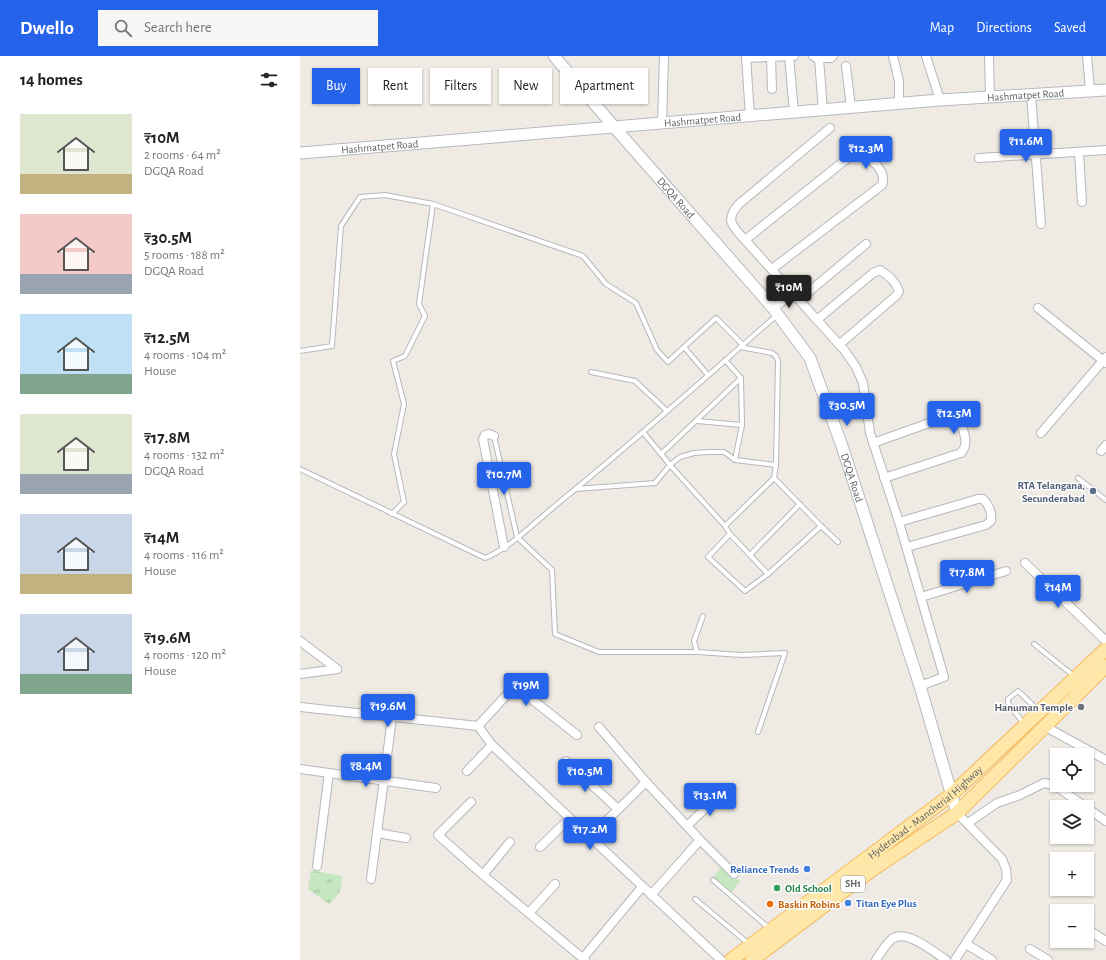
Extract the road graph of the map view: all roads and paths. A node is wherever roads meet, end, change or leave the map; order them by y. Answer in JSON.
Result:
{"nodes":[{"id":1,"x":554,"y":56,"type":"edge"},
{"id":2,"x":664,"y":56,"type":"edge"},
{"id":3,"x":791,"y":56,"type":"edge"},
{"id":4,"x":833,"y":56,"type":"edge"},
{"id":5,"x":894,"y":56,"type":"edge"},
{"id":6,"x":926,"y":56,"type":"edge"},
{"id":7,"x":989,"y":56,"type":"edge"},
{"id":8,"x":1087,"y":56,"type":"edge"},
{"id":9,"x":746,"y":57,"type":"edge"},
{"id":10,"x":771,"y":57,"type":"edge"},
{"id":11,"x":816,"y":57,"type":"edge"},
{"id":12,"x":846,"y":66,"type":"dead end"},
{"id":13,"x":772,"y":89,"type":"dead end"},
{"id":14,"x":1090,"y":90,"type":"junction"},
{"id":15,"x":1106,"y":90,"type":"edge"},
{"id":16,"x":1031,"y":94,"type":"junction"},
{"id":17,"x":990,"y":97,"type":"junction"},
{"id":18,"x":940,"y":100,"type":"junction"},
{"id":19,"x":899,"y":104,"type":"junction"},
{"id":20,"x":851,"y":108,"type":"junction"},
{"id":21,"x":823,"y":111,"type":"junction"},
{"id":22,"x":794,"y":113,"type":"junction"},
{"id":23,"x":750,"y":117,"type":"junction"},
{"id":24,"x":662,"y":124,"type":"junction"},
{"id":25,"x":614,"y":128,"type":"junction"},
{"id":26,"x":830,"y":128,"type":"dead end"},
{"id":27,"x":1106,"y":150,"type":"edge"},
{"id":28,"x":1079,"y":152,"type":"junction"},
{"id":29,"x":300,"y":153,"type":"edge"},
{"id":30,"x":1035,"y":154,"type":"junction"},
{"id":31,"x":979,"y":158,"type":"dead end"},
{"id":32,"x":1082,"y":202,"type":"dead end"},
{"id":33,"x":433,"y":204,"type":"junction"},
{"id":34,"x":1040,"y":224,"type":"dead end"},
{"id":35,"x":745,"y":240,"type":"junction"},
{"id":36,"x":866,"y":244,"type":"dead end"},
{"id":37,"x":772,"y":269,"type":"junction"},
{"id":38,"x":796,"y":297,"type":"junction"},
{"id":39,"x":1038,"y":308,"type":"dead end"},
{"id":40,"x":775,"y":312,"type":"junction"},
{"id":41,"x":818,"y":320,"type":"junction"},
{"id":42,"x":840,"y":344,"type":"junction"},
{"id":43,"x":741,"y":346,"type":"junction"},
{"id":44,"x":684,"y":347,"type":"junction"},
{"id":45,"x":300,"y":351,"type":"edge"},
{"id":46,"x":725,"y":360,"type":"junction"},
{"id":47,"x":1105,"y":360,"type":"edge"},
{"id":48,"x":591,"y":372,"type":"dead end"},
{"id":49,"x":708,"y":375,"type":"junction"},
{"id":50,"x":741,"y":378,"type":"junction"},
{"id":51,"x":667,"y":412,"type":"junction"},
{"id":52,"x":698,"y":421,"type":"junction"},
{"id":53,"x":742,"y":425,"type":"junction"},
{"id":54,"x":643,"y":432,"type":"junction"},
{"id":55,"x":1041,"y":432,"type":"dead end"},
{"id":56,"x":494,"y":436,"type":"joint"},
{"id":57,"x":873,"y":443,"type":"junction"},
{"id":58,"x":661,"y":454,"type":"junction"},
{"id":59,"x":735,"y":460,"type":"junction"},
{"id":60,"x":670,"y":465,"type":"junction"},
{"id":61,"x":776,"y":465,"type":"junction"},
{"id":62,"x":300,"y":469,"type":"edge"},
{"id":63,"x":774,"y":478,"type":"junction"},
{"id":64,"x":884,"y":478,"type":"junction"},
{"id":65,"x":1078,"y":478,"type":"dead end"},
{"id":66,"x":576,"y":489,"type":"junction"},
{"id":67,"x":1106,"y":500,"type":"edge"},
{"id":68,"x":800,"y":504,"type":"junction"},
{"id":69,"x":392,"y":514,"type":"junction"},
{"id":70,"x":899,"y":522,"type":"junction"},
{"id":71,"x":725,"y":526,"type":"junction"},
{"id":72,"x":821,"y":526,"type":"junction"},
{"id":73,"x":730,"y":534,"type":"junction"},
{"id":74,"x":517,"y":537,"type":"junction"},
{"id":75,"x":838,"y":542,"type":"dead end"},
{"id":76,"x":504,"y":547,"type":"junction"},
{"id":77,"x":907,"y":547,"type":"junction"},
{"id":78,"x":750,"y":555,"type":"junction"},
{"id":79,"x":1025,"y":563,"type":"dead end"},
{"id":80,"x":1006,"y":571,"type":"dead end"},
{"id":81,"x":768,"y":574,"type":"junction"},
{"id":82,"x":921,"y":597,"type":"junction"},
{"id":83,"x":703,"y":616,"type":"dead end"},
{"id":84,"x":300,"y":640,"type":"edge"},
{"id":85,"x":1106,"y":641,"type":"edge"},
{"id":86,"x":1034,"y":644,"type":"dead end"},
{"id":87,"x":1106,"y":649,"type":"edge"},
{"id":88,"x":697,"y":652,"type":"junction"},
{"id":89,"x":1106,"y":666,"type":"edge"},
{"id":90,"x":300,"y":674,"type":"edge"},
{"id":91,"x":1076,"y":678,"type":"junction"},
{"id":92,"x":920,"y":686,"type":"junction"},
{"id":93,"x":300,"y":707,"type":"edge"},
{"id":94,"x":1040,"y":712,"type":"junction"},
{"id":95,"x":392,"y":718,"type":"junction"},
{"id":96,"x":478,"y":726,"type":"junction"},
{"id":97,"x":1025,"y":726,"type":"junction"},
{"id":98,"x":1044,"y":726,"type":"junction"},
{"id":99,"x":599,"y":727,"type":"dead end"},
{"id":100,"x":758,"y":732,"type":"dead end"},
{"id":101,"x":576,"y":735,"type":"dead end"},
{"id":102,"x":492,"y":745,"type":"junction"},
{"id":103,"x":1106,"y":760,"type":"edge"},
{"id":104,"x":566,"y":762,"type":"dead end"},
{"id":105,"x":300,"y":769,"type":"edge"},
{"id":106,"x":467,"y":771,"type":"dead end"},
{"id":107,"x":329,"y":773,"type":"junction"},
{"id":108,"x":384,"y":780,"type":"junction"},
{"id":109,"x":646,"y":782,"type":"junction"},
{"id":110,"x":436,"y":788,"type":"dead end"},
{"id":111,"x":719,"y":794,"type":"dead end"},
{"id":112,"x":951,"y":796,"type":"junction"},
{"id":113,"x":1076,"y":800,"type":"edge"},
{"id":114,"x":472,"y":802,"type":"dead end"},
{"id":115,"x":618,"y":809,"type":"junction"},
{"id":116,"x":1094,"y":812,"type":"edge"},
{"id":117,"x":957,"y":813,"type":"junction"},
{"id":118,"x":569,"y":819,"type":"junction"},
{"id":119,"x":1106,"y":820,"type":"edge"},
{"id":120,"x":968,"y":823,"type":"junction"},
{"id":121,"x":687,"y":826,"type":"junction"},
{"id":122,"x":377,"y":834,"type":"junction"},
{"id":123,"x":406,"y":838,"type":"dead end"},
{"id":124,"x":590,"y":838,"type":"junction"},
{"id":125,"x":700,"y":840,"type":"junction"},
{"id":126,"x":510,"y":842,"type":"dead end"},
{"id":127,"x":540,"y":847,"type":"dead end"},
{"id":128,"x":317,"y":866,"type":"dead end"},
{"id":129,"x":734,"y":874,"type":"dead end"},
{"id":130,"x":483,"y":875,"type":"junction"},
{"id":131,"x":371,"y":879,"type":"dead end"},
{"id":132,"x":714,"y":880,"type":"dead end"},
{"id":133,"x":555,"y":884,"type":"dead end"},
{"id":134,"x":642,"y":887,"type":"junction"},
{"id":135,"x":651,"y":895,"type":"junction"},
{"id":136,"x":695,"y":898,"type":"dead end"},
{"id":137,"x":529,"y":913,"type":"junction"},
{"id":138,"x":771,"y":931,"type":"junction"},
{"id":139,"x":1094,"y":933,"type":"edge"},
{"id":140,"x":1106,"y":941,"type":"edge"},
{"id":141,"x":966,"y":944,"type":"junction"},
{"id":142,"x":750,"y":946,"type":"junction"},
{"id":143,"x":1030,"y":949,"type":"dead end"},
{"id":144,"x":584,"y":959,"type":"edge"},
{"id":145,"x":721,"y":960,"type":"edge"},
{"id":146,"x":731,"y":960,"type":"edge"},
{"id":147,"x":752,"y":960,"type":"edge"},
{"id":148,"x":876,"y":960,"type":"edge"},
{"id":149,"x":946,"y":960,"type":"edge"},
{"id":150,"x":955,"y":960,"type":"edge"},
{"id":151,"x":992,"y":960,"type":"edge"},
{"id":152,"x":1048,"y":960,"type":"edge"}],
"edges":[{"from":1,"to":25,"type":"main road","name":"DGQA Road"},
{"from":2,"to":24,"type":"street"},
{"from":3,"to":10,"type":"street"},
{"from":3,"to":22,"type":"street"},
{"from":4,"to":11,"type":"street"},
{"from":5,"to":19,"type":"street"},
{"from":6,"to":18,"type":"street"},
{"from":7,"to":17,"type":"street"},
{"from":8,"to":14,"type":"street"},
{"from":9,"to":10,"type":"street"},
{"from":9,"to":23,"type":"street"},
{"from":10,"to":13,"type":"street"},
{"from":11,"to":21,"type":"street"},
{"from":12,"to":20,"type":"street"},
{"from":14,"to":15,"type":"main road","name":"Hashmatpet Road"},
{"from":14,"to":16,"type":"main road","name":"Hashmatpet Road"},
{"from":16,"to":17,"type":"main road","name":"Hashmatpet Road"},
{"from":16,"to":30,"type":"street"},
{"from":17,"to":18,"type":"main road","name":"Hashmatpet Road"},
{"from":18,"to":19,"type":"main road","name":"Hashmatpet Road"},
{"from":19,"to":20,"type":"main road","name":"Hashmatpet Road"},
{"from":20,"to":21,"type":"main road","name":"Hashmatpet Road"},
{"from":21,"to":22,"type":"main road","name":"Hashmatpet Road"},
{"from":22,"to":23,"type":"main road","name":"Hashmatpet Road"},
{"from":23,"to":24,"type":"main road","name":"Hashmatpet Road"},
{"from":24,"to":25,"type":"main road","name":"Hashmatpet Road"},
{"from":25,"to":29,"type":"main road","name":"Hashmatpet Road"},
{"from":25,"to":40,"type":"main road","name":"DGQA Road"},
{"from":26,"to":35,"type":"street"},
{"from":27,"to":28,"type":"street"},
{"from":28,"to":30,"type":"street"},
{"from":28,"to":32,"type":"street"},
{"from":30,"to":31,"type":"street"},
{"from":30,"to":34,"type":"street"},
{"from":33,"to":44,"type":"lane"},
{"from":33,"to":45,"type":"lane"},
{"from":33,"to":69,"type":"lane"},
{"from":35,"to":37,"type":"street"},
{"from":35,"to":37,"type":"street"},
{"from":36,"to":38,"type":"street"},
{"from":37,"to":38,"type":"street"},
{"from":38,"to":40,"type":"street"},
{"from":38,"to":41,"type":"street"},
{"from":39,"to":47,"type":"street"},
{"from":40,"to":43,"type":"lane"},
{"from":40,"to":92,"type":"main road","name":"DGQA Road"},
{"from":41,"to":42,"type":"street"},
{"from":41,"to":42,"type":"street"},
{"from":42,"to":57,"type":"street"},
{"from":43,"to":44,"type":"lane"},
{"from":43,"to":46,"type":"lane"},
{"from":43,"to":61,"type":"lane"},
{"from":44,"to":49,"type":"lane"},
{"from":46,"to":49,"type":"lane"},
{"from":46,"to":50,"type":"lane"},
{"from":47,"to":55,"type":"street"},
{"from":48,"to":51,"type":"lane"},
{"from":49,"to":51,"type":"lane"},
{"from":50,"to":52,"type":"lane"},
{"from":50,"to":53,"type":"lane"},
{"from":51,"to":54,"type":"lane"},
{"from":52,"to":53,"type":"lane"},
{"from":52,"to":58,"type":"lane"},
{"from":53,"to":59,"type":"lane"},
{"from":54,"to":58,"type":"lane"},
{"from":54,"to":66,"type":"lane"},
{"from":56,"to":74,"type":"lane"},
{"from":56,"to":76,"type":"street"},
{"from":57,"to":64,"type":"street"},
{"from":57,"to":64,"type":"street"},
{"from":58,"to":60,"type":"lane"},
{"from":59,"to":60,"type":"lane"},
{"from":59,"to":61,"type":"lane"},
{"from":60,"to":66,"type":"lane"},
{"from":60,"to":71,"type":"lane"},
{"from":61,"to":63,"type":"lane"},
{"from":62,"to":69,"type":"lane"},
{"from":63,"to":68,"type":"lane"},
{"from":63,"to":71,"type":"lane"},
{"from":64,"to":70,"type":"street"},
{"from":65,"to":67,"type":"lane"},
{"from":66,"to":74,"type":"lane"},
{"from":68,"to":72,"type":"lane"},
{"from":68,"to":78,"type":"lane"},
{"from":69,"to":76,"type":"lane"},
{"from":70,"to":77,"type":"street"},
{"from":70,"to":77,"type":"street"},
{"from":71,"to":73,"type":"lane"},
{"from":72,"to":75,"type":"lane"},
{"from":72,"to":81,"type":"lane"},
{"from":73,"to":78,"type":"lane"},
{"from":73,"to":81,"type":"lane"},
{"from":74,"to":76,"type":"lane"},
{"from":74,"to":88,"type":"lane"},
{"from":77,"to":82,"type":"street"},
{"from":78,"to":81,"type":"lane"},
{"from":79,"to":85,"type":"street"},
{"from":80,"to":82,"type":"street"},
{"from":82,"to":92,"type":"street"},
{"from":83,"to":88,"type":"lane"},
{"from":84,"to":90,"type":"street"},
{"from":86,"to":91,"type":"lane"},
{"from":87,"to":91,"type":"main road","name":"Hyderabad - Mancherial Highway","number":"SH1"},
{"from":88,"to":100,"type":"lane"},
{"from":89,"to":98,"type":"main road","name":"Hyderabad - Mancherial Highway","number":"SH1"},
{"from":91,"to":94,"type":"main road","name":"Hyderabad - Mancherial Highway","number":"SH1"},
{"from":92,"to":112,"type":"main road","name":"DGQA Road"},
{"from":93,"to":95,"type":"street"},
{"from":94,"to":97,"type":"main road","name":"Hyderabad - Mancherial Highway","number":"SH1"},
{"from":94,"to":97,"type":"lane"},
{"from":95,"to":96,"type":"street"},
{"from":95,"to":108,"type":"street"},
{"from":96,"to":101,"type":"street"},
{"from":96,"to":102,"type":"street"},
{"from":97,"to":112,"type":"main road","name":"Hyderabad - Mancherial Highway","number":"SH1"},
{"from":98,"to":103,"type":"street"},
{"from":98,"to":117,"type":"main road","name":"Hyderabad - Mancherial Highway","number":"SH1"},
{"from":99,"to":109,"type":"street"},
{"from":102,"to":106,"type":"street"},
{"from":102,"to":118,"type":"street"},
{"from":104,"to":115,"type":"street"},
{"from":105,"to":107,"type":"street"},
{"from":107,"to":108,"type":"street"},
{"from":107,"to":128,"type":"street"},
{"from":108,"to":110,"type":"street"},
{"from":108,"to":122,"type":"street"},
{"from":109,"to":115,"type":"street"},
{"from":109,"to":121,"type":"street"},
{"from":111,"to":121,"type":"street"},
{"from":112,"to":117,"type":"main road","name":"DGQA Road"},
{"from":112,"to":138,"type":"main road","name":"Hyderabad - Mancherial Highway","number":"SH1"},
{"from":113,"to":120,"type":"street"},
{"from":114,"to":130,"type":"street"},
{"from":115,"to":124,"type":"street"},
{"from":116,"to":119,"type":"street"},
{"from":117,"to":120,"type":"street"},
{"from":117,"to":147,"type":"main road","name":"Hyderabad - Mancherial Highway","number":"SH1"},
{"from":118,"to":124,"type":"street"},
{"from":118,"to":127,"type":"street"},
{"from":120,"to":141,"type":"street"},
{"from":121,"to":125,"type":"street"},
{"from":122,"to":123,"type":"street"},
{"from":122,"to":131,"type":"street"},
{"from":124,"to":134,"type":"street"},
{"from":125,"to":129,"type":"street"},
{"from":125,"to":135,"type":"street"},
{"from":126,"to":130,"type":"street"},
{"from":130,"to":137,"type":"street"},
{"from":132,"to":138,"type":"lane"},
{"from":133,"to":137,"type":"street"},
{"from":134,"to":135,"type":"street"},
{"from":134,"to":144,"type":"street"},
{"from":135,"to":145,"type":"street"},
{"from":136,"to":142,"type":"lane"},
{"from":137,"to":144,"type":"street"},
{"from":138,"to":142,"type":"main road","name":"Hyderabad - Mancherial Highway","number":"SH1"},
{"from":139,"to":140,"type":"street"},
{"from":141,"to":150,"type":"street"},
{"from":141,"to":151,"type":"street"},
{"from":142,"to":146,"type":"main road","name":"Hyderabad - Mancherial Highway","number":"SH1"},
{"from":143,"to":152,"type":"street"},
{"from":148,"to":149,"type":"street"}]}
